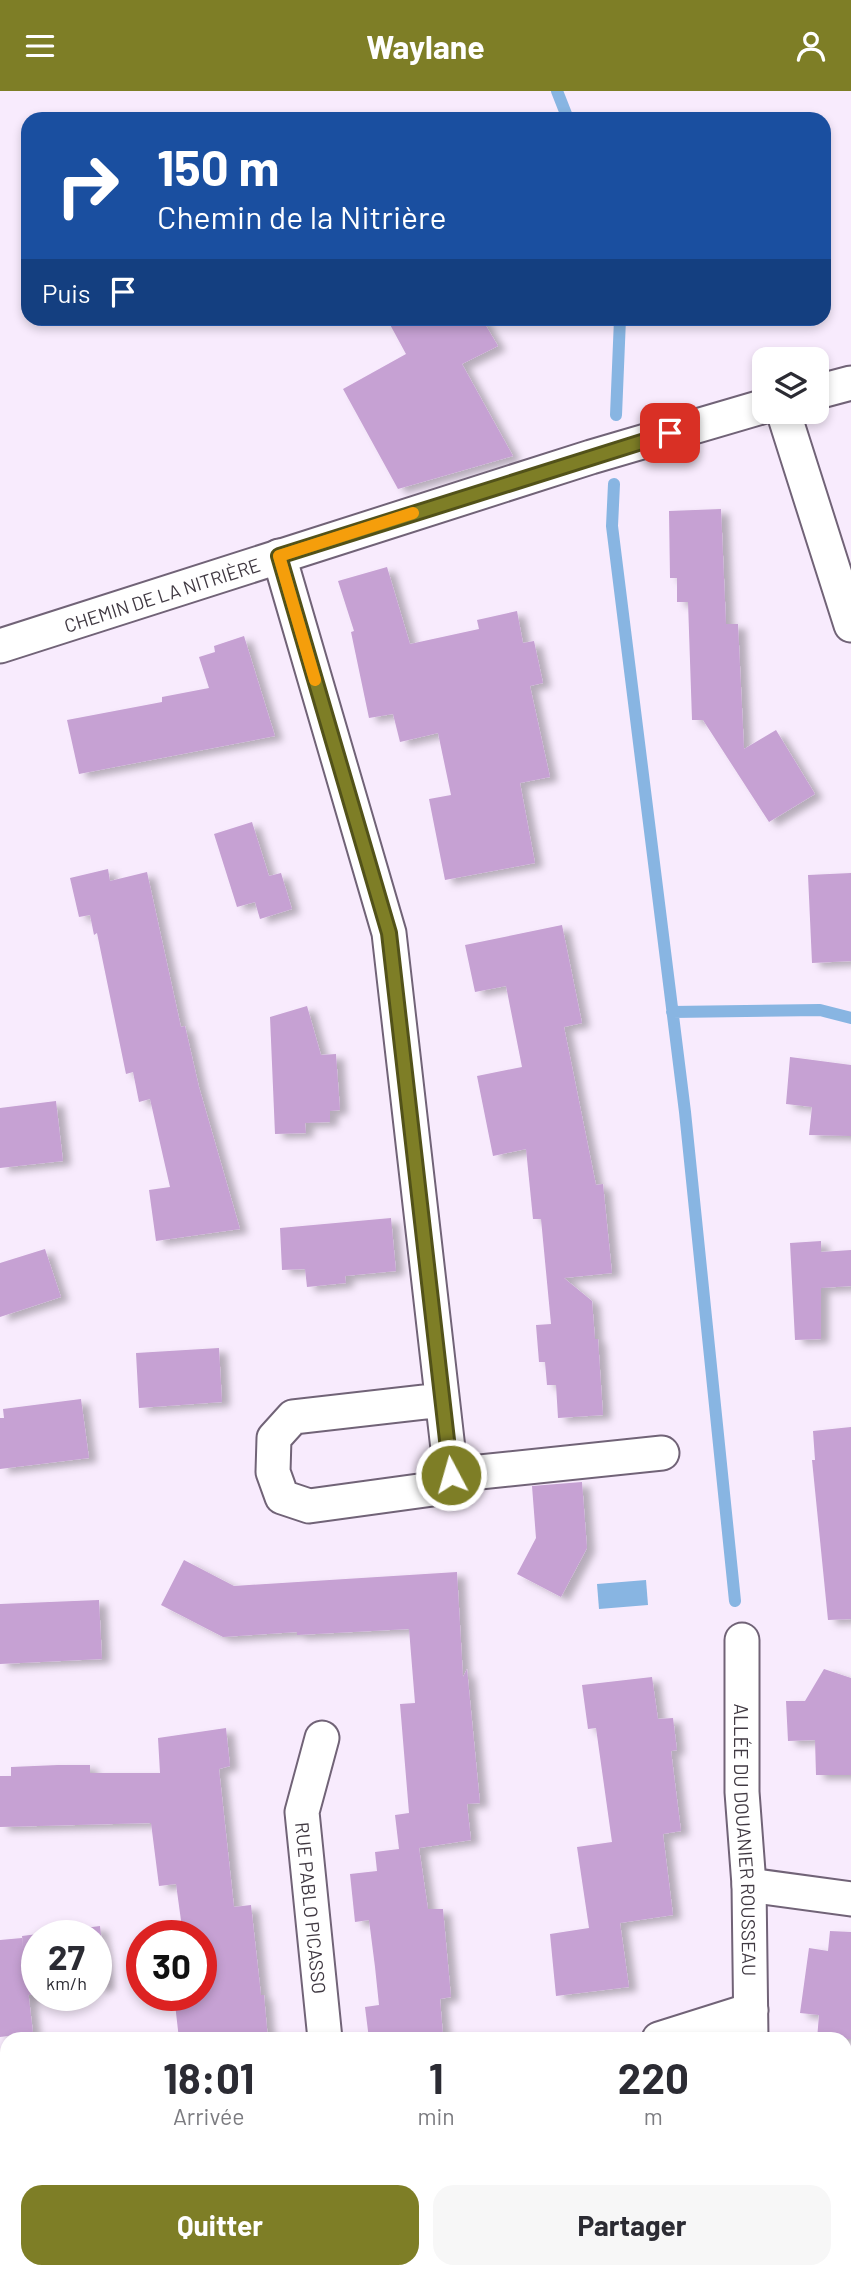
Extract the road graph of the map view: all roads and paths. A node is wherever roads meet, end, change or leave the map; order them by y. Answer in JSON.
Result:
{"nodes":[{"id":1,"x":851,"y":383,"type":"edge"},
{"id":2,"x":829,"y":389,"type":"edge"},
{"id":3,"x":752,"y":410,"type":"edge"},
{"id":4,"x":787,"y":424,"type":"edge"},
{"id":5,"x":279,"y":556,"type":"junction"},
{"id":6,"x":851,"y":625,"type":"edge"},
{"id":7,"x":0,"y":646,"type":"edge"},
{"id":8,"x":442,"y":1400,"type":"junction"},
{"id":9,"x":662,"y":1453,"type":"dead end"},
{"id":10,"x":451,"y":1475,"type":"junction"},
{"id":11,"x":742,"y":1640,"type":"dead end"},
{"id":12,"x":322,"y":1738,"type":"dead end"},
{"id":13,"x":749,"y":1885,"type":"junction"},
{"id":14,"x":851,"y":1899,"type":"edge"},
{"id":15,"x":751,"y":2024,"type":"edge"},
{"id":16,"x":325,"y":2032,"type":"edge"},
{"id":17,"x":702,"y":2032,"type":"edge"}],
"edges":[{"from":1,"to":2,"type":"street"},
{"from":3,"to":5,"type":"street","name":"CHEMIN DE LA NITRIÈRE"},
{"from":4,"to":6,"type":"street"},
{"from":5,"to":7,"type":"street","name":"CHEMIN DE LA NITRIÈRE"},
{"from":5,"to":8,"type":"street"},
{"from":8,"to":10,"type":"street"},
{"from":8,"to":10,"type":"street"},
{"from":9,"to":10,"type":"street"},
{"from":11,"to":13,"type":"street","name":"ALLÉE DU DOUANIER ROUSSEAU"},
{"from":12,"to":16,"type":"street","name":"RUE PABLO PICASSO"},
{"from":13,"to":14,"type":"street"},
{"from":13,"to":15,"type":"street","name":"ALLÉE DU DOUANIER ROUSSEAU"},
{"from":15,"to":17,"type":"street"}]}
